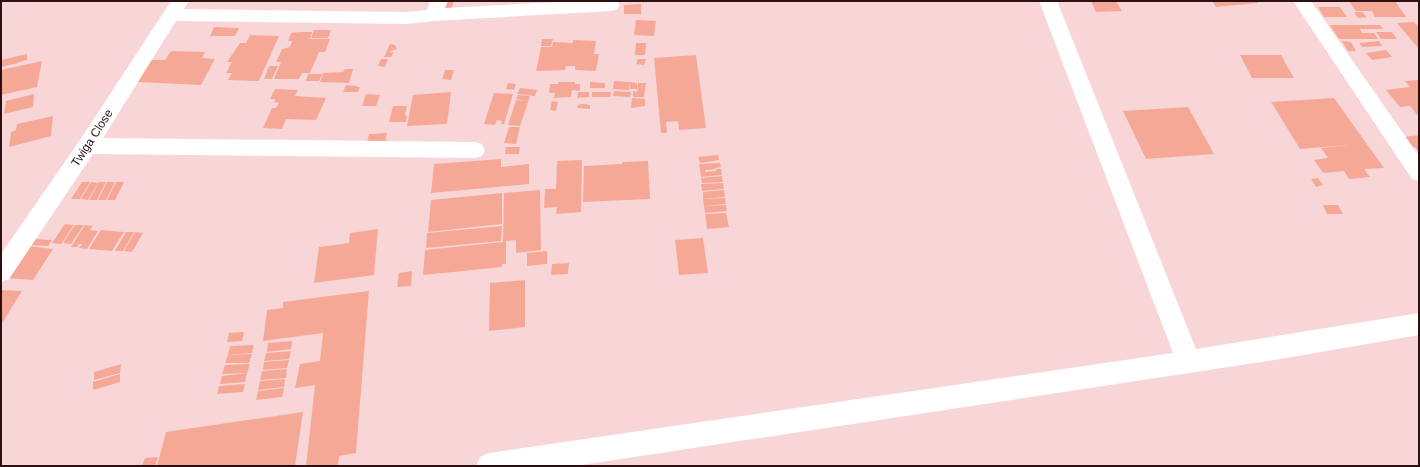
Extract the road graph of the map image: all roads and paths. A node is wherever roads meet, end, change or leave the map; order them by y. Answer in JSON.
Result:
{"nodes":[{"id":1,"x":1048,"y":1,"type":"edge"},
{"id":2,"x":1302,"y":1,"type":"edge"},
{"id":3,"x":611,"y":5,"type":"dead end"},
{"id":4,"x":176,"y":8,"type":"edge"},
{"id":5,"x":436,"y":8,"type":"edge"},
{"id":6,"x":87,"y":146,"type":"junction"},
{"id":7,"x":475,"y":150,"type":"dead end"},
{"id":8,"x":1419,"y":173,"type":"edge"},
{"id":9,"x":1,"y":272,"type":"edge"},
{"id":10,"x":1419,"y":324,"type":"edge"},
{"id":11,"x":1189,"y":362,"type":"junction"},
{"id":12,"x":489,"y":466,"type":"edge"}],
"edges":[{"from":1,"to":11,"type":"street"},
{"from":2,"to":8,"type":"street"},
{"from":3,"to":5,"type":"street"},
{"from":4,"to":5,"type":"street"},
{"from":4,"to":6,"type":"street","name":"Twiga Close"},
{"from":6,"to":7,"type":"street"},
{"from":6,"to":9,"type":"street","name":"Twiga Close"},
{"from":10,"to":11,"type":"street"},
{"from":11,"to":12,"type":"street"}]}
